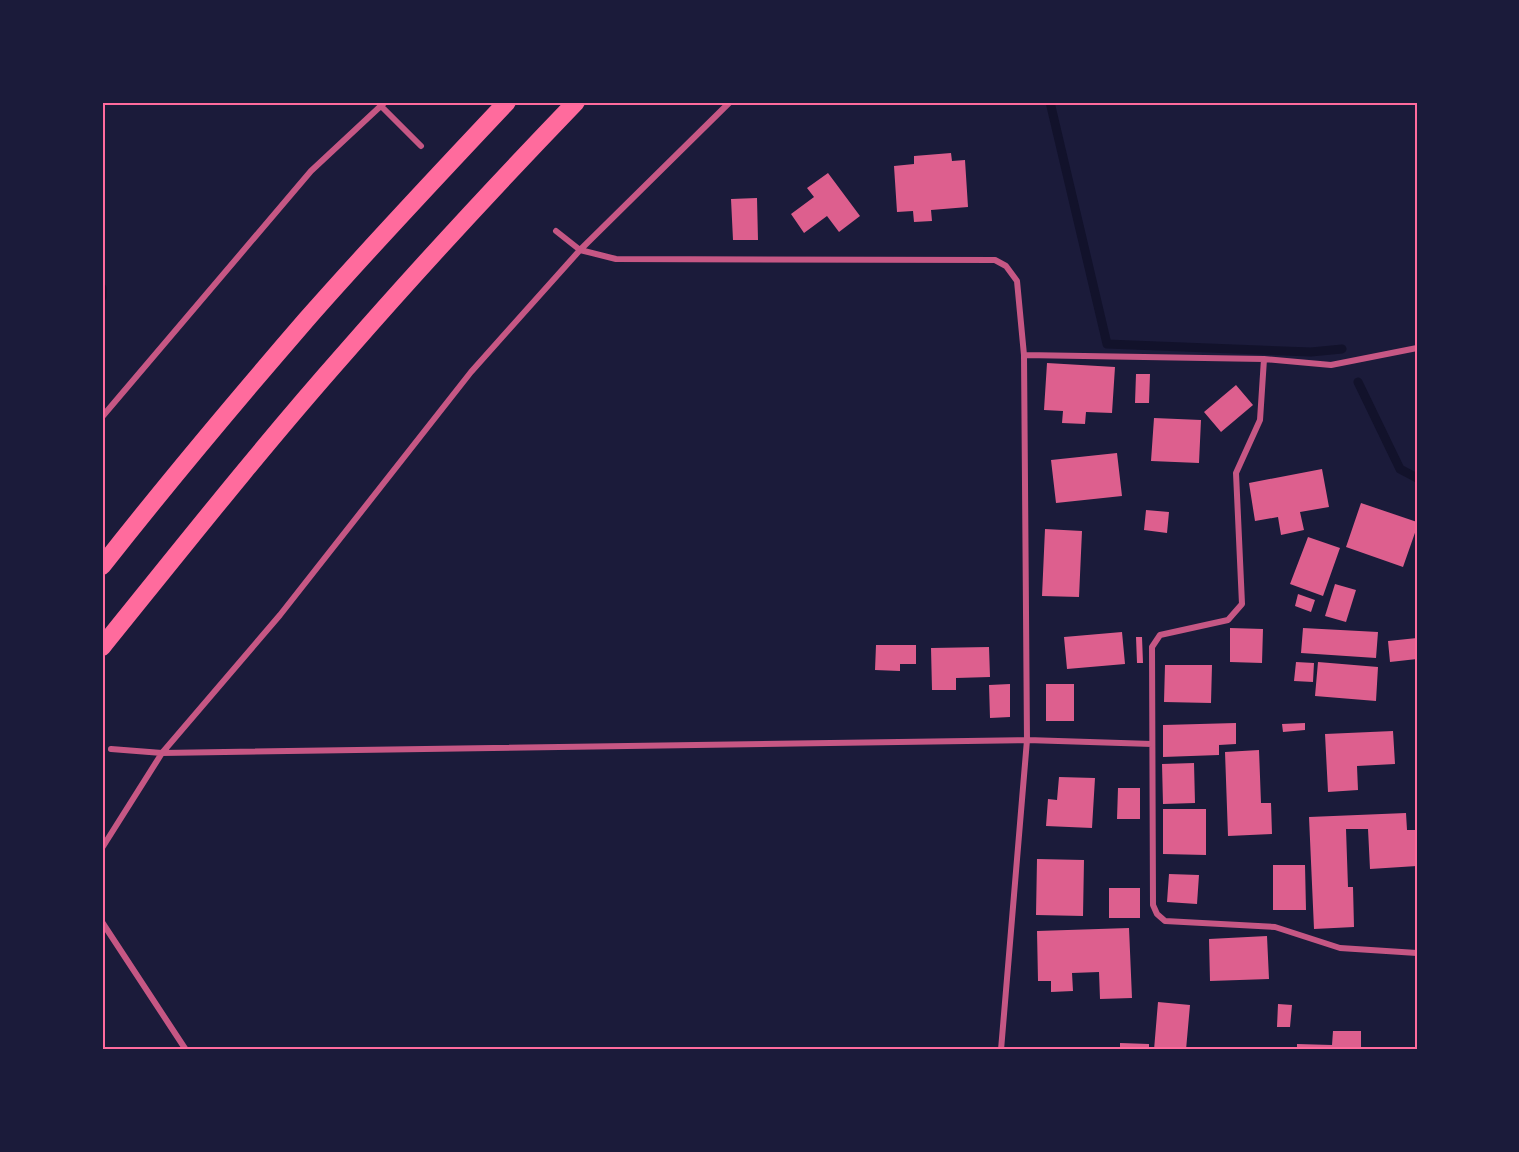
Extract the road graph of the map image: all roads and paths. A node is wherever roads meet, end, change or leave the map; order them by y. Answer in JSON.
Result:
{"nodes":[{"id":1,"x":507,"y":102,"type":"edge"},
{"id":2,"x":576,"y":102,"type":"edge"},
{"id":3,"x":730,"y":102,"type":"edge"},
{"id":4,"x":383,"y":104,"type":"edge"},
{"id":5,"x":421,"y":146,"type":"dead end"},
{"id":6,"x":556,"y":231,"type":"dead end"},
{"id":7,"x":580,"y":250,"type":"junction"},
{"id":8,"x":1417,"y":348,"type":"edge"},
{"id":9,"x":1024,"y":355,"type":"junction"},
{"id":10,"x":1264,"y":359,"type":"junction"},
{"id":11,"x":102,"y":417,"type":"edge"},
{"id":12,"x":102,"y":566,"type":"edge"},
{"id":13,"x":102,"y":647,"type":"edge"},
{"id":14,"x":1027,"y":740,"type":"junction"},
{"id":15,"x":1152,"y":744,"type":"junction"},
{"id":16,"x":111,"y":749,"type":"dead end"},
{"id":17,"x":162,"y":753,"type":"junction"},
{"id":18,"x":102,"y":848,"type":"edge"},
{"id":19,"x":102,"y":922,"type":"edge"},
{"id":20,"x":1417,"y":953,"type":"edge"},
{"id":21,"x":186,"y":1050,"type":"edge"},
{"id":22,"x":1001,"y":1050,"type":"edge"}],
"edges":[{"from":1,"to":12,"type":"highway"},
{"from":2,"to":13,"type":"highway"},
{"from":3,"to":7,"type":"street"},
{"from":4,"to":5,"type":"street"},
{"from":4,"to":11,"type":"street"},
{"from":6,"to":7,"type":"street"},
{"from":7,"to":9,"type":"street"},
{"from":7,"to":17,"type":"street"},
{"from":8,"to":10,"type":"street"},
{"from":9,"to":10,"type":"street"},
{"from":9,"to":14,"type":"street"},
{"from":10,"to":15,"type":"street"},
{"from":14,"to":15,"type":"street"},
{"from":14,"to":17,"type":"street"},
{"from":14,"to":22,"type":"street"},
{"from":15,"to":20,"type":"street"},
{"from":16,"to":17,"type":"street"},
{"from":17,"to":18,"type":"street"},
{"from":19,"to":21,"type":"street"}]}
